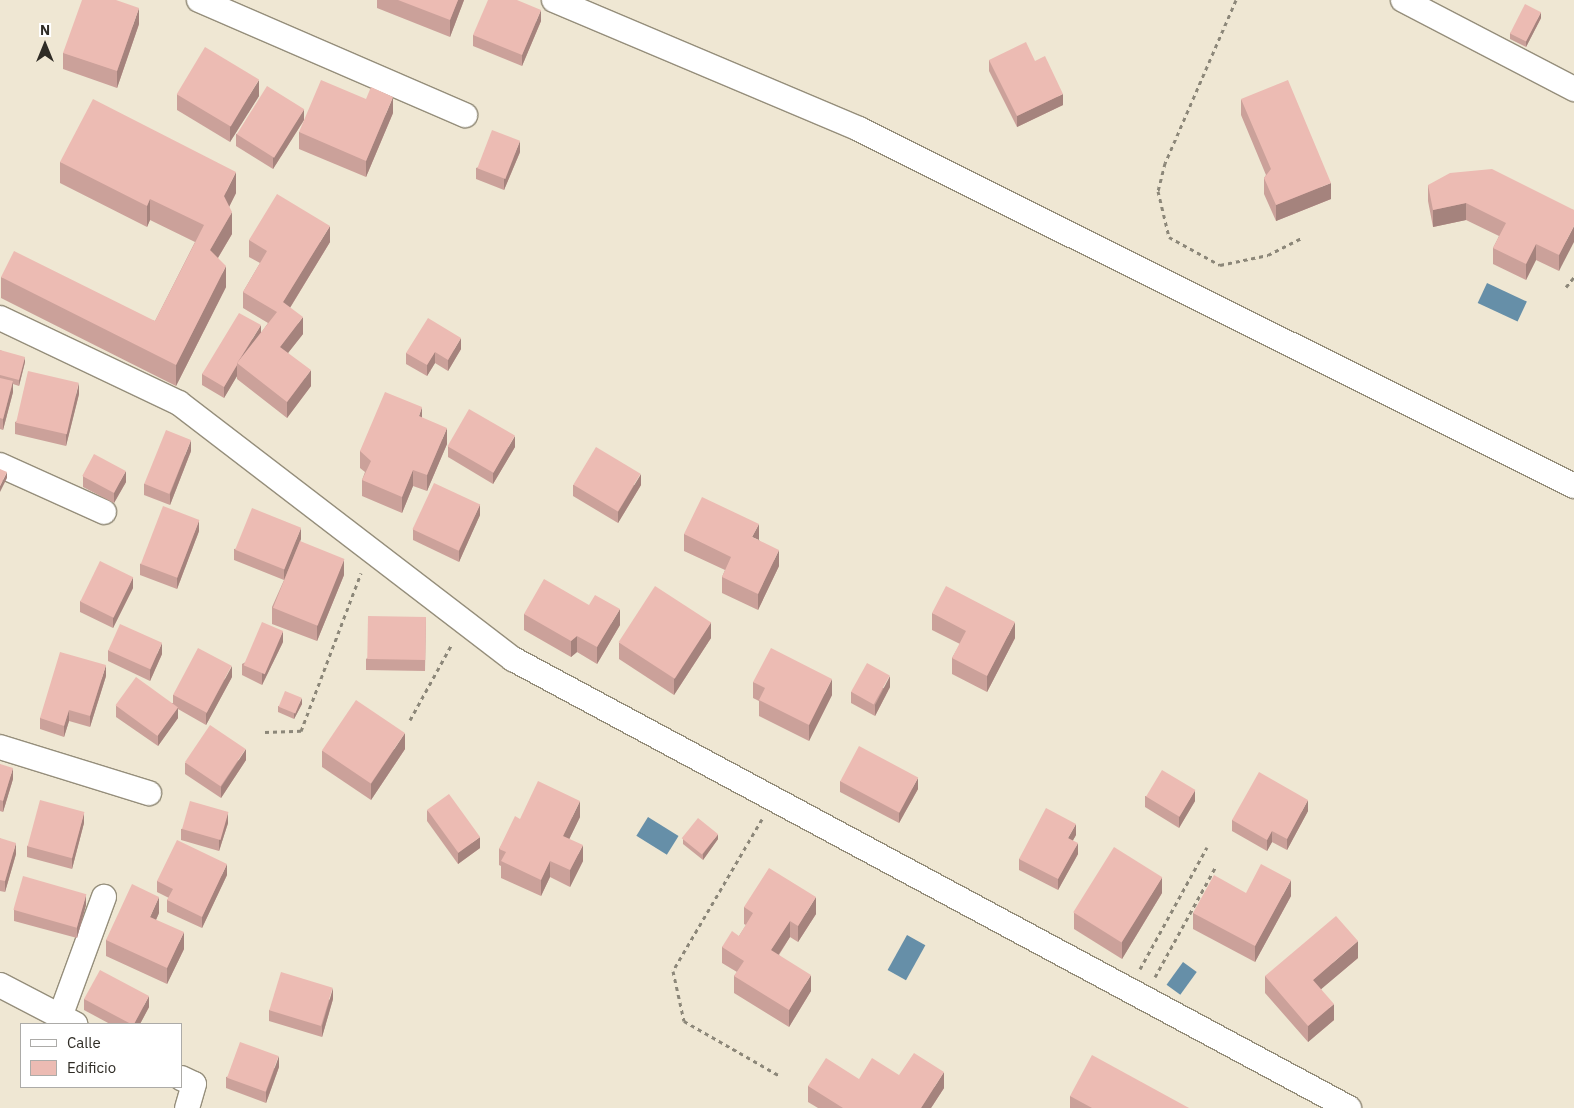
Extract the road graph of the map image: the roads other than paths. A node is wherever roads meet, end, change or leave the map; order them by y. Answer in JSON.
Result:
{"nodes":[{"id":1,"x":199,"y":0,"type":"edge"},
{"id":2,"x":554,"y":0,"type":"edge"},
{"id":3,"x":1402,"y":0,"type":"edge"},
{"id":4,"x":1574,"y":89,"type":"edge"},
{"id":5,"x":465,"y":115,"type":"dead end"},
{"id":6,"x":0,"y":318,"type":"edge"},
{"id":7,"x":0,"y":465,"type":"edge"},
{"id":8,"x":1574,"y":486,"type":"edge"},
{"id":9,"x":104,"y":512,"type":"dead end"},
{"id":10,"x":0,"y":747,"type":"edge"},
{"id":11,"x":149,"y":793,"type":"dead end"},
{"id":12,"x":104,"y":897,"type":"dead end"},
{"id":13,"x":0,"y":985,"type":"edge"},
{"id":14,"x":67,"y":1020,"type":"edge"},
{"id":15,"x":182,"y":1078,"type":"edge"},
{"id":16,"x":187,"y":1108,"type":"edge"},
{"id":17,"x":1349,"y":1108,"type":"edge"}],
"edges":[{"from":1,"to":5,"type":"street"},
{"from":2,"to":8,"type":"street"},
{"from":3,"to":4,"type":"street"},
{"from":6,"to":17,"type":"street"},
{"from":7,"to":9,"type":"street"},
{"from":10,"to":11,"type":"street"},
{"from":12,"to":14,"type":"street"},
{"from":13,"to":14,"type":"street"},
{"from":15,"to":16,"type":"street"}]}
